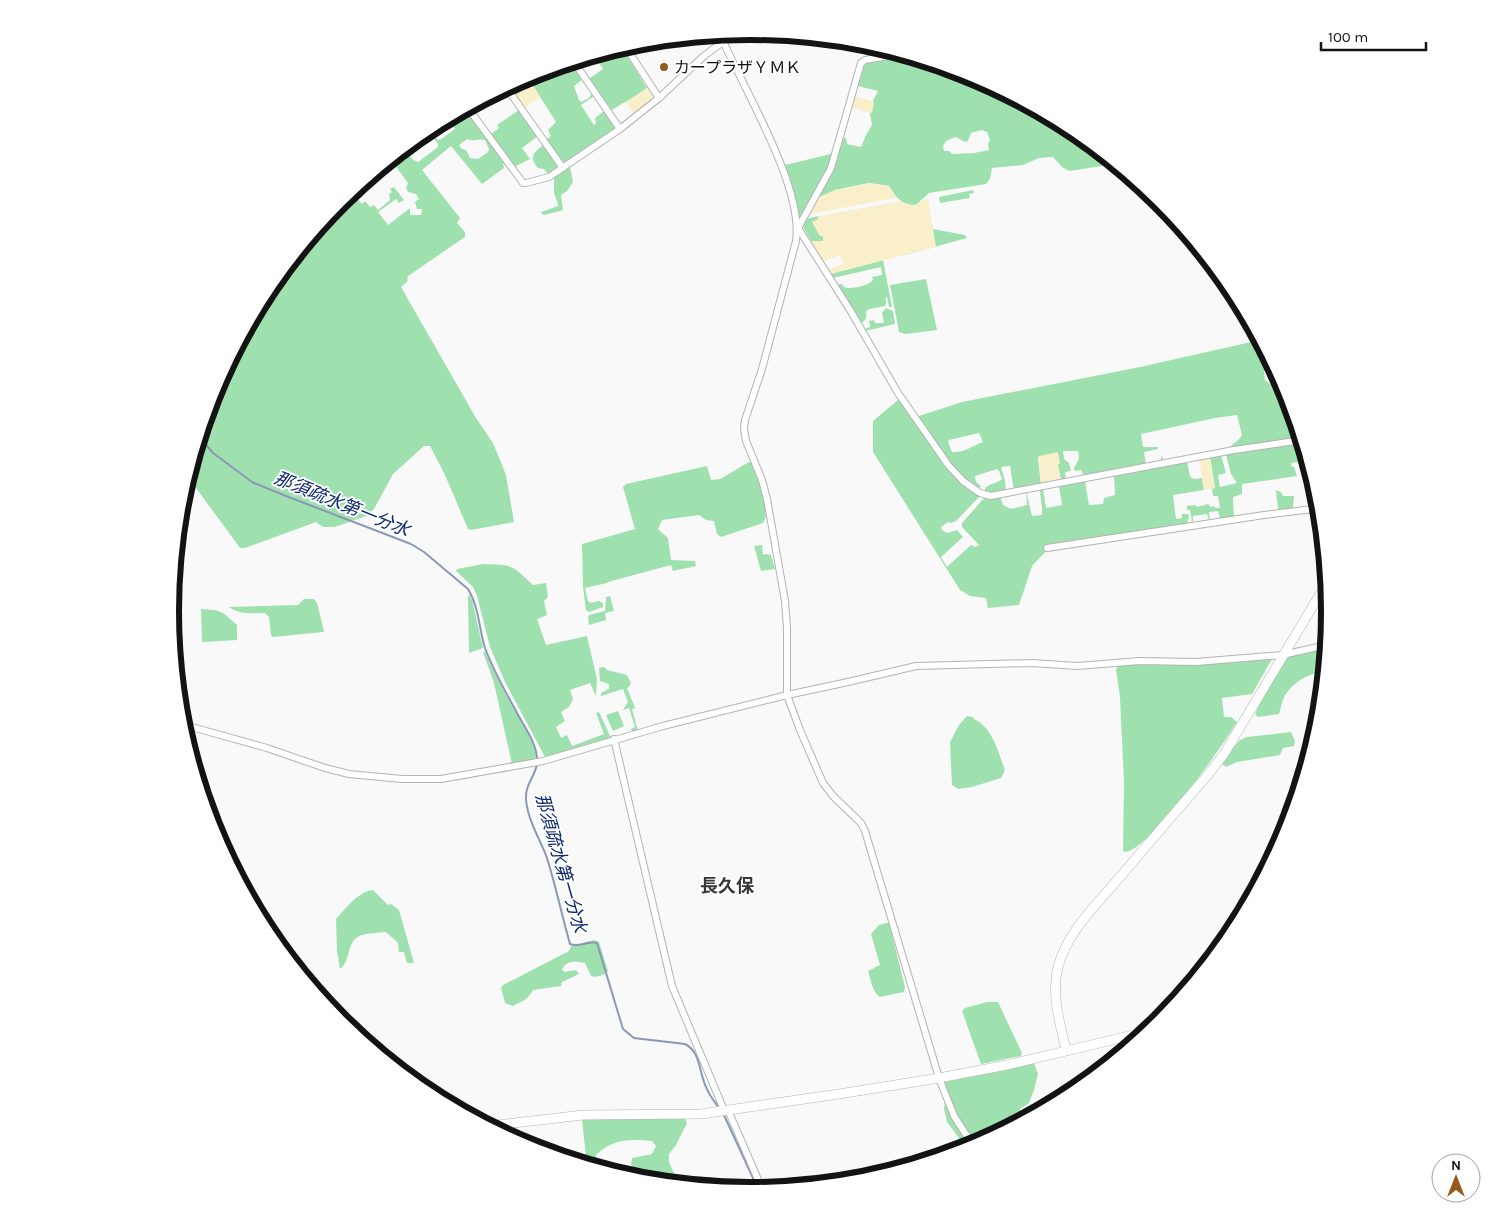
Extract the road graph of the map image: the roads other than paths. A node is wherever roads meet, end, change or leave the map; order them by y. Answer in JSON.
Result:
{"nodes":[{"id":1,"x":723,"y":42,"type":"joint"},
{"id":2,"x":630,"y":53,"type":"edge"},
{"id":3,"x":886,"y":56,"type":"edge"},
{"id":4,"x":577,"y":67,"type":"edge"},
{"id":5,"x":511,"y":93,"type":"edge"},
{"id":6,"x":659,"y":98,"type":"junction"},
{"id":7,"x":472,"y":113,"type":"edge"},
{"id":8,"x":620,"y":129,"type":"junction"},
{"id":9,"x":563,"y":168,"type":"junction"},
{"id":10,"x":798,"y":228,"type":"junction"},
{"id":11,"x":1296,"y":441,"type":"edge"},
{"id":12,"x":1312,"y":509,"type":"edge"},
{"id":13,"x":1047,"y":548,"type":"dead end"},
{"id":14,"x":1321,"y":592,"type":"edge"},
{"id":15,"x":1321,"y":646,"type":"edge"},
{"id":16,"x":1282,"y":655,"type":"junction"},
{"id":17,"x":787,"y":695,"type":"junction"},
{"id":18,"x":191,"y":727,"type":"edge"},
{"id":19,"x":614,"y":740,"type":"junction"},
{"id":20,"x":1134,"y":1035,"type":"edge"},
{"id":21,"x":1066,"y":1050,"type":"junction"},
{"id":22,"x":939,"y":1078,"type":"junction"},
{"id":23,"x":726,"y":1110,"type":"junction"},
{"id":24,"x":500,"y":1125,"type":"edge"},
{"id":25,"x":969,"y":1139,"type":"edge"},
{"id":26,"x":760,"y":1183,"type":"edge"}],
"edges":[{"from":1,"to":6,"type":"street"},
{"from":1,"to":10,"type":"street"},
{"from":2,"to":6,"type":"street"},
{"from":3,"to":10,"type":"street"},
{"from":4,"to":8,"type":"street"},
{"from":5,"to":9,"type":"street"},
{"from":6,"to":8,"type":"street"},
{"from":7,"to":9,"type":"street"},
{"from":8,"to":9,"type":"street"},
{"from":10,"to":11,"type":"street"},
{"from":10,"to":17,"type":"street"},
{"from":12,"to":13,"type":"street"},
{"from":14,"to":16,"type":"street"},
{"from":15,"to":16,"type":"street"},
{"from":16,"to":17,"type":"street"},
{"from":16,"to":21,"type":"street"},
{"from":17,"to":19,"type":"street"},
{"from":17,"to":22,"type":"street"},
{"from":18,"to":19,"type":"street"},
{"from":19,"to":23,"type":"street"},
{"from":20,"to":21,"type":"street"},
{"from":21,"to":22,"type":"street"},
{"from":22,"to":23,"type":"street"},
{"from":22,"to":25,"type":"street"},
{"from":23,"to":24,"type":"street"},
{"from":23,"to":26,"type":"street"}]}
